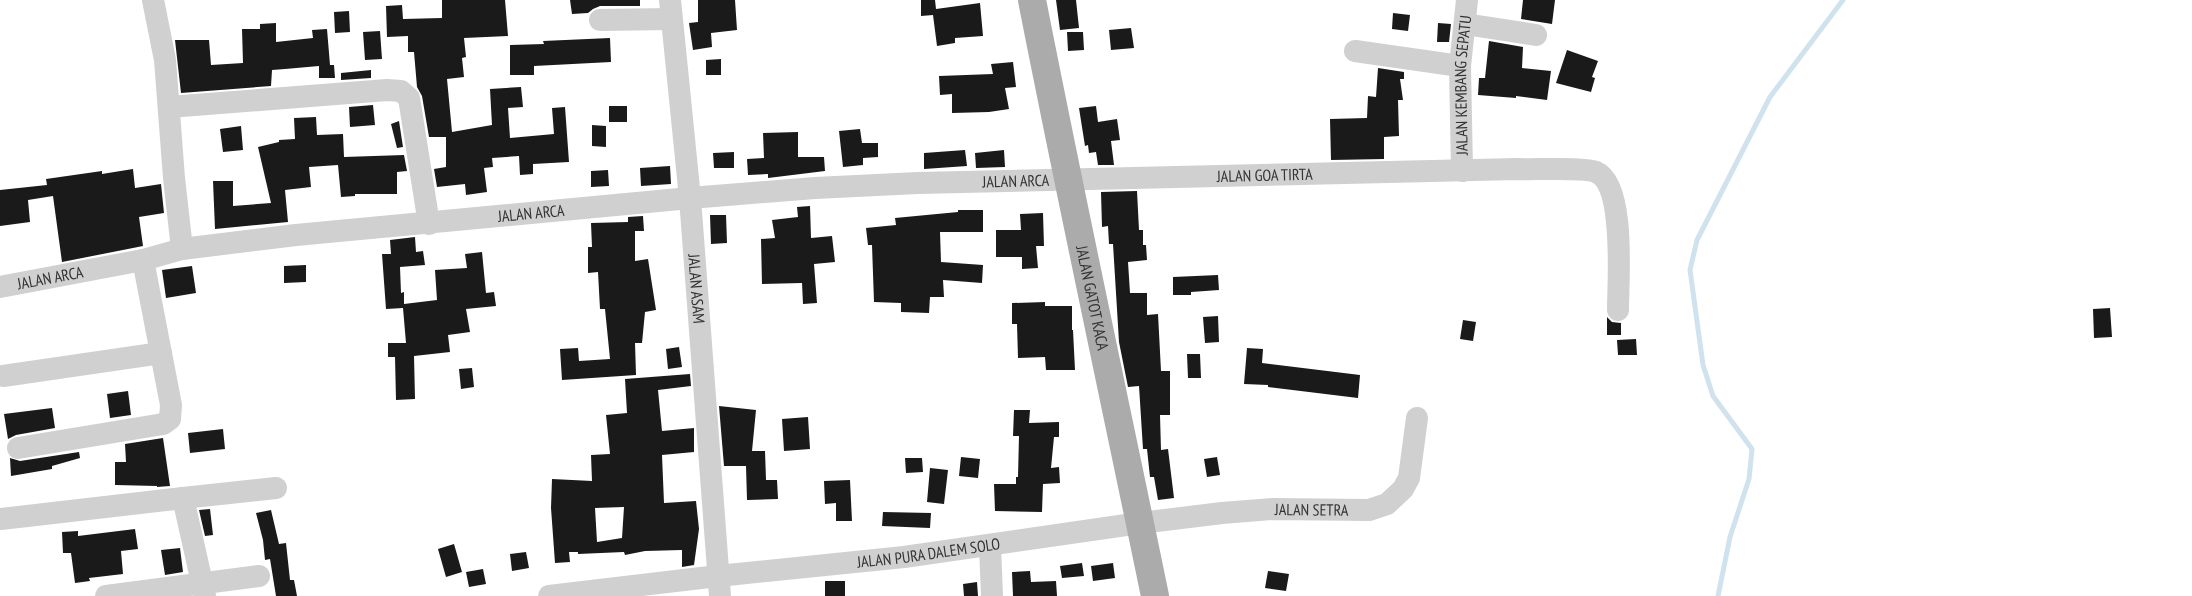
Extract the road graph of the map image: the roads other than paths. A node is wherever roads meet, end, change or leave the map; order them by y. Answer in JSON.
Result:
{"nodes":[{"id":1,"x":153,"y":0,"type":"edge"},
{"id":2,"x":1032,"y":0,"type":"edge"},
{"id":3,"x":1467,"y":0,"type":"edge"},
{"id":4,"x":671,"y":9,"type":"edge"},
{"id":5,"x":600,"y":20,"type":"dead end"},
{"id":6,"x":1465,"y":24,"type":"junction"},
{"id":7,"x":1536,"y":35,"type":"dead end"},
{"id":8,"x":1355,"y":51,"type":"dead end"},
{"id":9,"x":1460,"y":66,"type":"junction"},
{"id":10,"x":169,"y":107,"type":"junction"},
{"id":11,"x":1462,"y":171,"type":"junction"},
{"id":12,"x":1068,"y":181,"type":"junction"},
{"id":13,"x":690,"y":198,"type":"junction"},
{"id":14,"x":429,"y":224,"type":"junction"},
{"id":15,"x":182,"y":249,"type":"junction"},
{"id":16,"x":143,"y":260,"type":"junction"},
{"id":17,"x":0,"y":287,"type":"edge"},
{"id":18,"x":1618,"y":310,"type":"dead end"},
{"id":19,"x":161,"y":353,"type":"junction"},
{"id":20,"x":3,"y":376,"type":"dead end"},
{"id":21,"x":1417,"y":418,"type":"dead end"},
{"id":22,"x":18,"y":448,"type":"dead end"},
{"id":23,"x":276,"y":488,"type":"dead end"},
{"id":24,"x":183,"y":498,"type":"junction"},
{"id":25,"x":1,"y":519,"type":"edge"},
{"id":26,"x":1140,"y":523,"type":"junction"},
{"id":27,"x":990,"y":546,"type":"junction"},
{"id":28,"x":259,"y":576,"type":"dead end"},
{"id":29,"x":719,"y":586,"type":"edge"},
{"id":30,"x":203,"y":589,"type":"edge"},
{"id":31,"x":106,"y":596,"type":"edge"},
{"id":32,"x":549,"y":596,"type":"edge"},
{"id":33,"x":992,"y":596,"type":"edge"},
{"id":34,"x":1155,"y":596,"type":"edge"}],
"edges":[{"from":1,"to":10,"type":"street"},
{"from":2,"to":12,"type":"main road","name":"JALAN GATOT KACA"},
{"from":3,"to":6,"type":"street","name":"JALAN KEMBANG SEPATU"},
{"from":4,"to":5,"type":"street"},
{"from":4,"to":13,"type":"street","name":"JALAN ASAM"},
{"from":6,"to":7,"type":"street"},
{"from":6,"to":9,"type":"street","name":"JALAN KEMBANG SEPATU"},
{"from":8,"to":9,"type":"street"},
{"from":9,"to":11,"type":"street","name":"JALAN KEMBANG SEPATU"},
{"from":10,"to":14,"type":"street"},
{"from":10,"to":15,"type":"street"},
{"from":11,"to":12,"type":"street","name":"JALAN GOA TIRTA"},
{"from":11,"to":18,"type":"street","name":"JALAN GOA TIRTA"},
{"from":12,"to":13,"type":"street","name":"JALAN ARCA"},
{"from":12,"to":26,"type":"main road","name":"JALAN GATOT KACA"},
{"from":13,"to":14,"type":"street","name":"JALAN ARCA"},
{"from":13,"to":29,"type":"street","name":"JALAN ASAM"},
{"from":14,"to":15,"type":"street","name":"JALAN ARCA"},
{"from":15,"to":16,"type":"street","name":"JALAN ARCA"},
{"from":16,"to":17,"type":"street","name":"JALAN ARCA"},
{"from":16,"to":19,"type":"street"},
{"from":19,"to":20,"type":"street"},
{"from":19,"to":22,"type":"street"},
{"from":21,"to":26,"type":"street","name":"JALAN SETRA"},
{"from":23,"to":24,"type":"street"},
{"from":24,"to":25,"type":"street"},
{"from":24,"to":30,"type":"street"},
{"from":26,"to":27,"type":"street","name":"JALAN PURA DALEM SOLO"},
{"from":26,"to":34,"type":"main road","name":"JALAN GATOT KACA"},
{"from":27,"to":29,"type":"street","name":"JALAN PURA DALEM SOLO"},
{"from":27,"to":33,"type":"street"},
{"from":28,"to":30,"type":"street"},
{"from":29,"to":32,"type":"street","name":"JALAN PURA DALEM SOLO"},
{"from":30,"to":31,"type":"street"}]}
